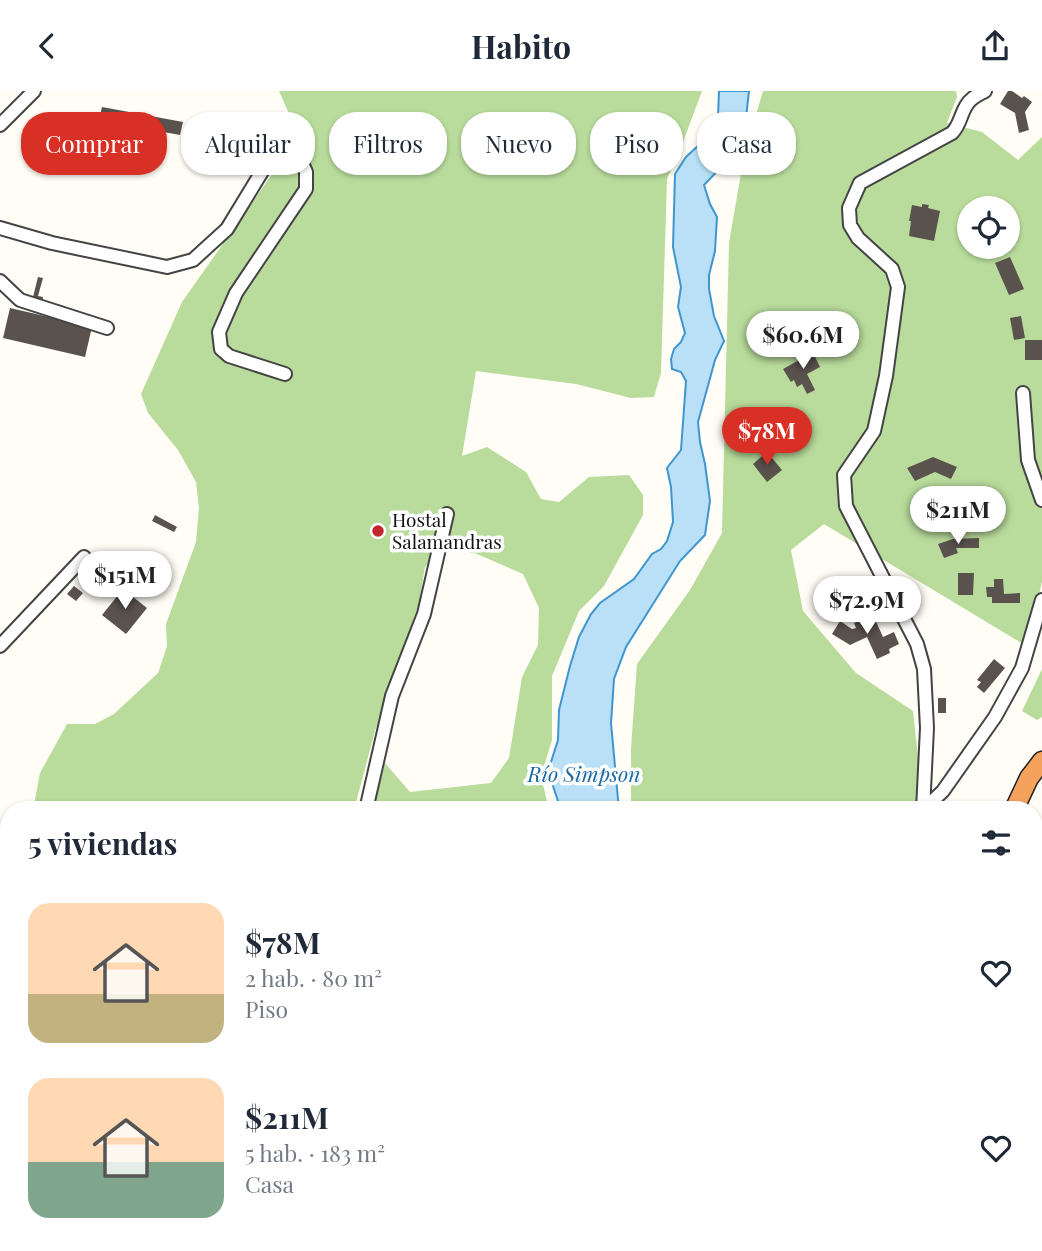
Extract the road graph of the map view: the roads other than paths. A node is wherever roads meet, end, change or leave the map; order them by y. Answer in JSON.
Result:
{"nodes":[{"id":1,"x":34,"y":91,"type":"edge"},
{"id":2,"x":985,"y":91,"type":"edge"},
{"id":3,"x":0,"y":125,"type":"edge"},
{"id":4,"x":0,"y":228,"type":"edge"},
{"id":5,"x":0,"y":281,"type":"edge"},
{"id":6,"x":107,"y":328,"type":"dead end"},
{"id":7,"x":285,"y":374,"type":"dead end"},
{"id":8,"x":1023,"y":393,"type":"dead end"},
{"id":9,"x":1042,"y":500,"type":"edge"},
{"id":10,"x":447,"y":514,"type":"dead end"},
{"id":11,"x":84,"y":557,"type":"dead end"},
{"id":12,"x":1042,"y":600,"type":"edge"},
{"id":13,"x":0,"y":646,"type":"edge"},
{"id":14,"x":1042,"y":761,"type":"edge"},
{"id":15,"x":368,"y":801,"type":"edge"},
{"id":16,"x":923,"y":801,"type":"edge"},
{"id":17,"x":932,"y":801,"type":"edge"},
{"id":18,"x":1018,"y":801,"type":"edge"}],
"edges":[{"from":1,"to":3,"type":"street"},
{"from":2,"to":16,"type":"street"},
{"from":4,"to":7,"type":"street"},
{"from":5,"to":6,"type":"street"},
{"from":8,"to":9,"type":"street"},
{"from":10,"to":15,"type":"street"},
{"from":11,"to":13,"type":"street"},
{"from":12,"to":17,"type":"street"},
{"from":14,"to":18,"type":"highway"}]}
